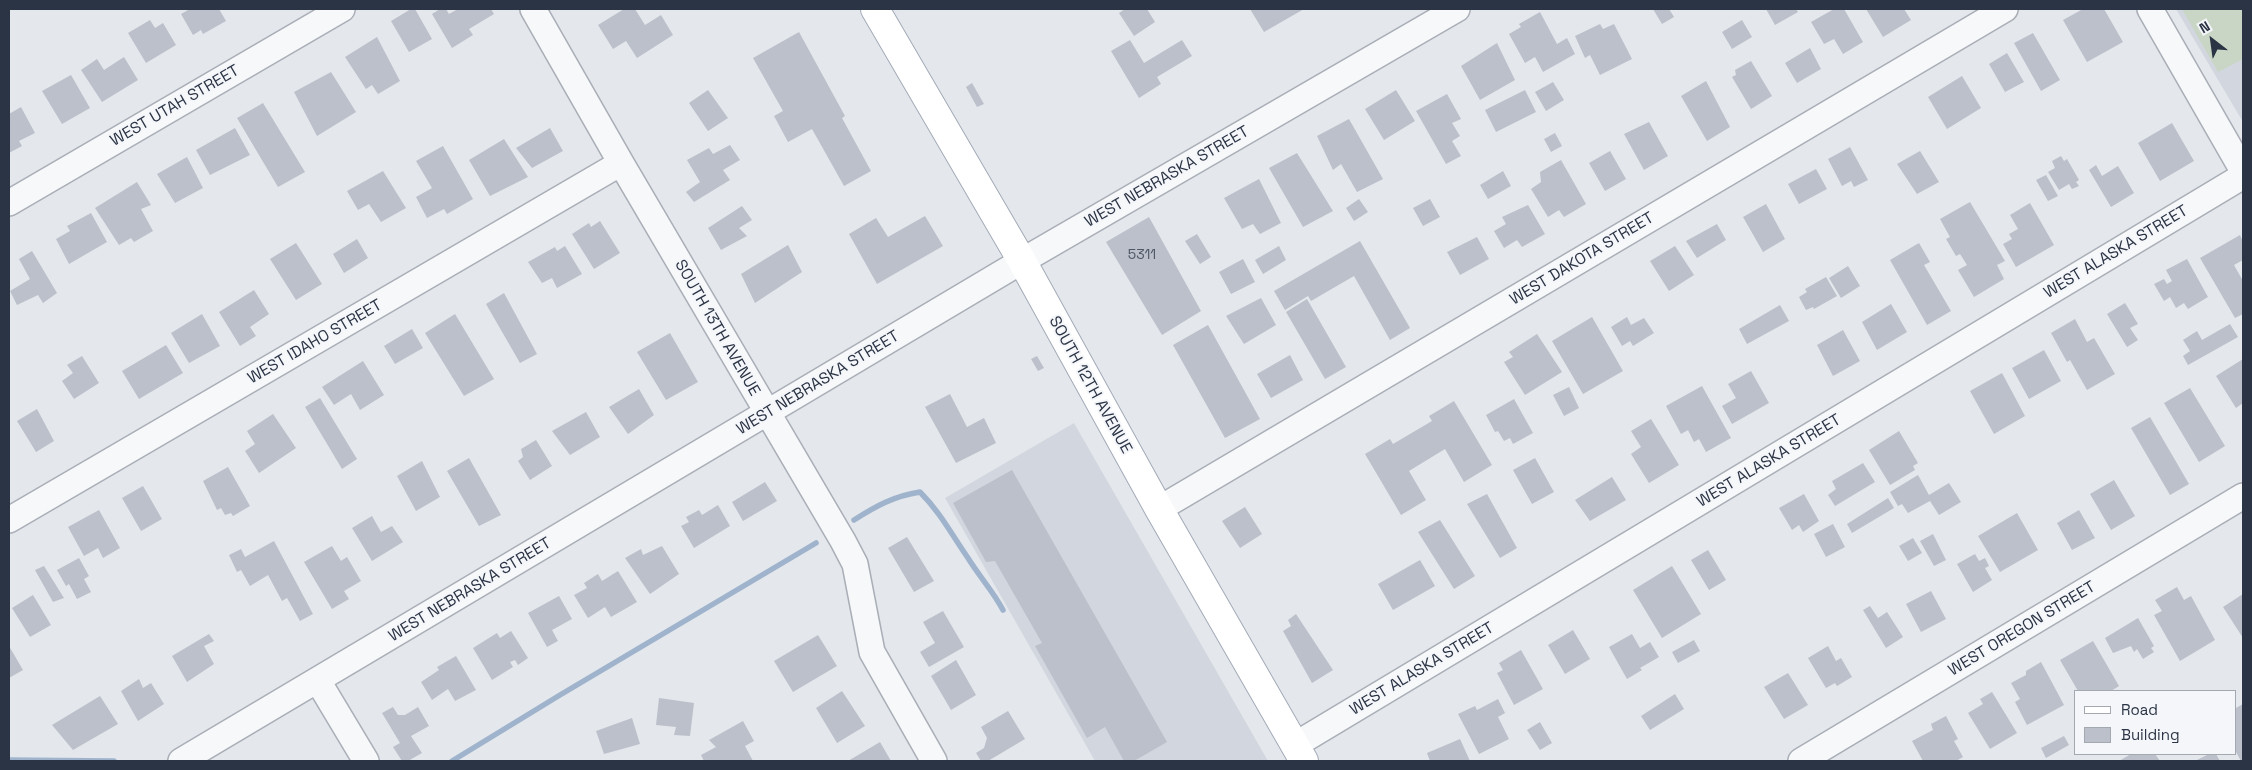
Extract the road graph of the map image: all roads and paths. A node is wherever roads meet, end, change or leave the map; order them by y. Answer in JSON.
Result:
{"nodes":[{"id":1,"x":342,"y":9,"type":"edge"},
{"id":2,"x":533,"y":9,"type":"edge"},
{"id":3,"x":875,"y":9,"type":"edge"},
{"id":4,"x":1457,"y":9,"type":"edge"},
{"id":5,"x":2005,"y":9,"type":"edge"},
{"id":6,"x":2150,"y":9,"type":"edge"},
{"id":7,"x":621,"y":163,"type":"junction"},
{"id":8,"x":2243,"y":171,"type":"edge"},
{"id":9,"x":2243,"y":176,"type":"edge"},
{"id":10,"x":9,"y":203,"type":"edge"},
{"id":11,"x":1022,"y":262,"type":"junction"},
{"id":12,"x":767,"y":413,"type":"junction"},
{"id":13,"x":2243,"y":496,"type":"edge"},
{"id":14,"x":1159,"y":509,"type":"junction"},
{"id":15,"x":9,"y":520,"type":"edge"},
{"id":16,"x":318,"y":681,"type":"junction"},
{"id":17,"x":1299,"y":753,"type":"edge"},
{"id":18,"x":181,"y":761,"type":"edge"},
{"id":19,"x":366,"y":761,"type":"edge"},
{"id":20,"x":934,"y":761,"type":"edge"},
{"id":21,"x":1801,"y":761,"type":"edge"}],
"edges":[{"from":1,"to":10,"type":"street","name":"WEST UTAH STREET"},
{"from":2,"to":7,"type":"street","name":"SOUTH 13TH AVENUE"},
{"from":3,"to":11,"type":"main road","name":"SOUTH 12TH AVENUE"},
{"from":4,"to":11,"type":"street","name":"WEST NEBRASKA STREET"},
{"from":5,"to":14,"type":"street","name":"WEST DAKOTA STREET"},
{"from":6,"to":8,"type":"street"},
{"from":7,"to":12,"type":"street","name":"SOUTH 13TH AVENUE"},
{"from":7,"to":15,"type":"street","name":"WEST IDAHO STREET"},
{"from":9,"to":17,"type":"street","name":"WEST ALASKA STREET"},
{"from":11,"to":12,"type":"street","name":"WEST NEBRASKA STREET"},
{"from":11,"to":14,"type":"main road","name":"SOUTH 12TH AVENUE"},
{"from":12,"to":16,"type":"street","name":"WEST NEBRASKA STREET"},
{"from":12,"to":20,"type":"street","name":"SOUTH 13TH AVENUE"},
{"from":13,"to":21,"type":"street","name":"WEST OREGON STREET"},
{"from":14,"to":17,"type":"main road","name":"SOUTH 12TH AVENUE"},
{"from":16,"to":18,"type":"street","name":"WEST NEBRASKA STREET"},
{"from":16,"to":19,"type":"street"}]}
